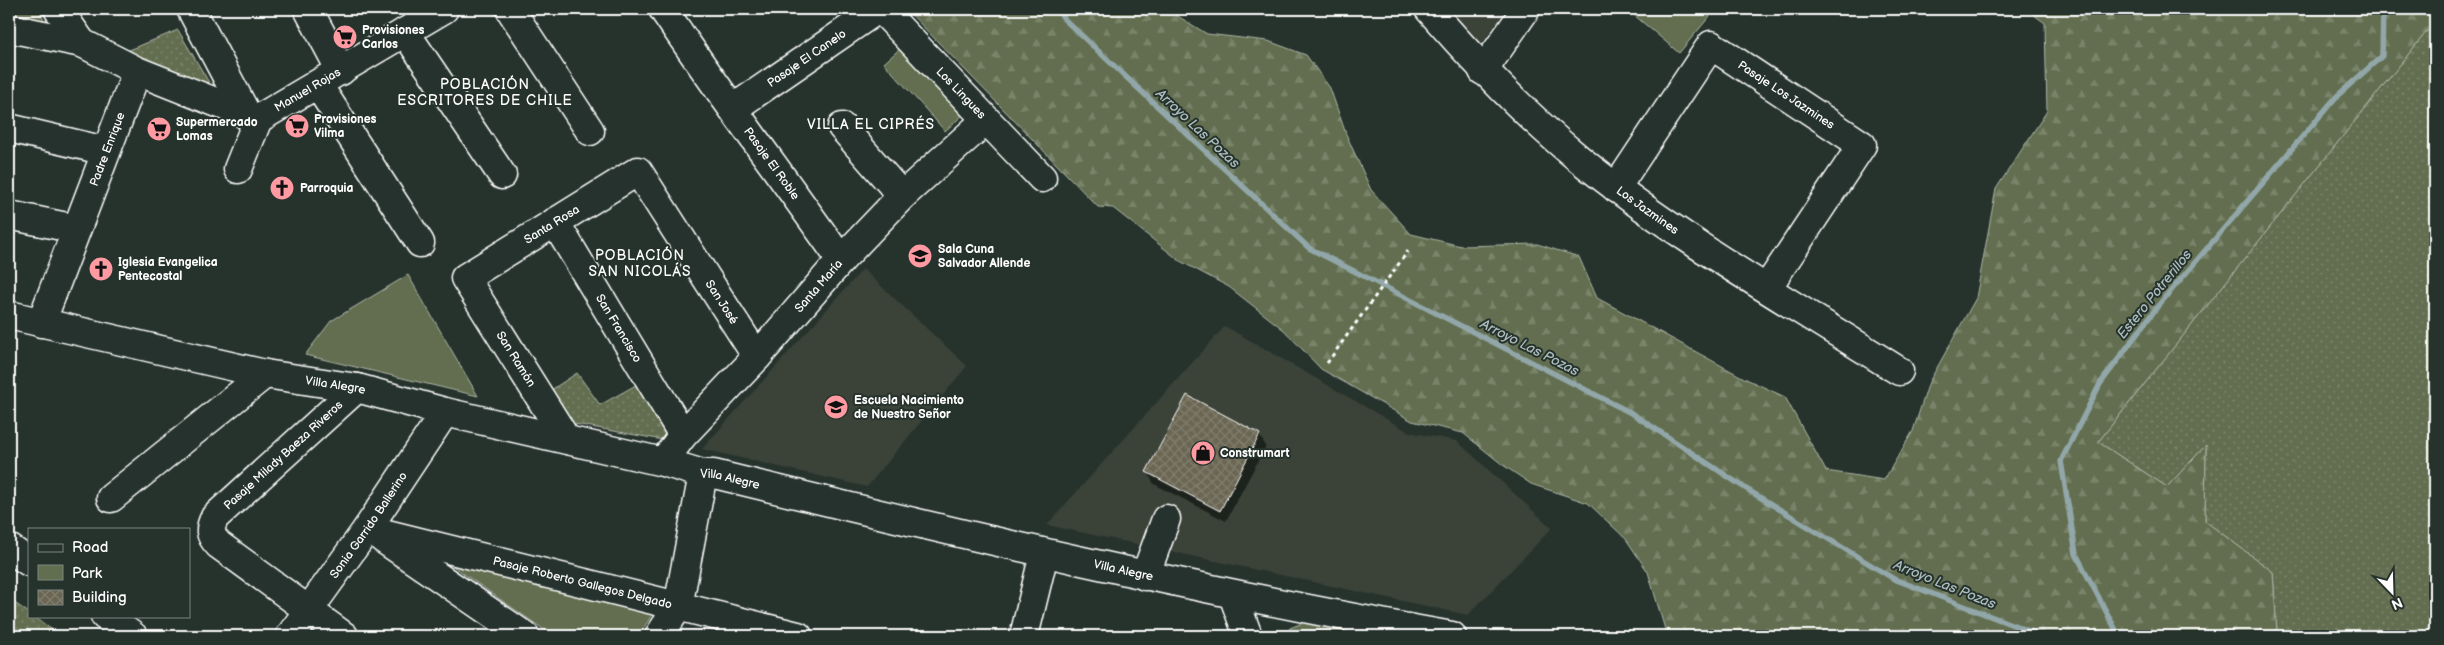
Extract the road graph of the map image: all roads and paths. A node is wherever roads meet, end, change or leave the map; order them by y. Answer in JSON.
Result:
{"nodes":[{"id":1,"x":58,"y":9,"type":"edge"},
{"id":2,"x":191,"y":9,"type":"edge"},
{"id":3,"x":308,"y":9,"type":"edge"},
{"id":4,"x":510,"y":9,"type":"edge"},
{"id":5,"x":663,"y":9,"type":"edge"},
{"id":6,"x":880,"y":9,"type":"edge"},
{"id":7,"x":1429,"y":9,"type":"edge"},
{"id":8,"x":1526,"y":9,"type":"edge"},
{"id":9,"x":438,"y":10,"type":"edge"},
{"id":10,"x":9,"y":28,"type":"edge"},
{"id":11,"x":406,"y":32,"type":"junction"},
{"id":12,"x":82,"y":43,"type":"junction"},
{"id":13,"x":136,"y":71,"type":"junction"},
{"id":14,"x":341,"y":71,"type":"junction"},
{"id":15,"x":1483,"y":71,"type":"junction"},
{"id":16,"x":318,"y":85,"type":"junction"},
{"id":17,"x":734,"y":108,"type":"junction"},
{"id":18,"x":252,"y":116,"type":"junction"},
{"id":19,"x":986,"y":120,"type":"junction"},
{"id":20,"x":842,"y":127,"type":"dead end"},
{"id":21,"x":9,"y":128,"type":"edge"},
{"id":22,"x":590,"y":131,"type":"dead end"},
{"id":23,"x":106,"y":151,"type":"junction"},
{"id":24,"x":238,"y":169,"type":"dead end"},
{"id":25,"x":638,"y":171,"type":"joint"},
{"id":26,"x":502,"y":175,"type":"dead end"},
{"id":27,"x":1042,"y":178,"type":"dead end"},
{"id":28,"x":1616,"y":188,"type":"junction"},
{"id":29,"x":902,"y":196,"type":"junction"},
{"id":30,"x":9,"y":215,"type":"edge"},
{"id":31,"x":555,"y":222,"type":"junction"},
{"id":32,"x":76,"y":229,"type":"junction"},
{"id":33,"x":420,"y":243,"type":"dead end"},
{"id":34,"x":1408,"y":251,"type":"dead end"},
{"id":35,"x":841,"y":260,"type":"junction"},
{"id":36,"x":465,"y":278,"type":"joint"},
{"id":37,"x":1767,"y":288,"type":"junction"},
{"id":38,"x":9,"y":316,"type":"edge"},
{"id":39,"x":41,"y":323,"type":"junction"},
{"id":40,"x":758,"y":356,"type":"junction"},
{"id":41,"x":1327,"y":363,"type":"dead end"},
{"id":42,"x":1899,"y":371,"type":"dead end"},
{"id":43,"x":265,"y":374,"type":"junction"},
{"id":44,"x":357,"y":388,"type":"junction"},
{"id":45,"x":445,"y":412,"type":"junction"},
{"id":46,"x":683,"y":435,"type":"junction"},
{"id":47,"x":566,"y":440,"type":"junction"},
{"id":48,"x":663,"y":462,"type":"junction"},
{"id":49,"x":704,"y":474,"type":"junction"},
{"id":50,"x":111,"y":498,"type":"dead end"},
{"id":51,"x":1166,"y":519,"type":"dead end"},
{"id":52,"x":367,"y":529,"type":"junction"},
{"id":53,"x":9,"y":548,"type":"edge"},
{"id":54,"x":1044,"y":554,"type":"junction"},
{"id":55,"x":28,"y":561,"type":"edge"},
{"id":56,"x":1145,"y":576,"type":"junction"},
{"id":57,"x":1233,"y":595,"type":"junction"},
{"id":58,"x":678,"y":607,"type":"junction"},
{"id":59,"x":308,"y":610,"type":"junction"},
{"id":60,"x":108,"y":618,"type":"edge"},
{"id":61,"x":133,"y":636,"type":"edge"},
{"id":62,"x":290,"y":636,"type":"edge"},
{"id":63,"x":344,"y":636,"type":"edge"},
{"id":64,"x":525,"y":636,"type":"edge"},
{"id":65,"x":659,"y":636,"type":"edge"},
{"id":66,"x":798,"y":636,"type":"edge"},
{"id":67,"x":1024,"y":636,"type":"edge"},
{"id":68,"x":1248,"y":636,"type":"edge"},
{"id":69,"x":1452,"y":636,"type":"edge"}],
"edges":[{"from":1,"to":12,"type":"street"},
{"from":2,"to":18,"type":"street"},
{"from":3,"to":14,"type":"street"},
{"from":4,"to":22,"type":"street"},
{"from":5,"to":17,"type":"street","name":"Pasaje El Roble"},
{"from":6,"to":17,"type":"street","name":"Pasaje El Canelo"},
{"from":6,"to":19,"type":"street","name":"Los Lingues"},
{"from":7,"to":15,"type":"street","name":"Los Jazmines"},
{"from":8,"to":15,"type":"street"},
{"from":9,"to":11,"type":"street","name":"Manuel Rojas"},
{"from":10,"to":12,"type":"street"},
{"from":11,"to":14,"type":"street","name":"Manuel Rojas"},
{"from":11,"to":26,"type":"street"},
{"from":12,"to":13,"type":"street"},
{"from":13,"to":18,"type":"street"},
{"from":13,"to":23,"type":"street","name":"Padre Enrique"},
{"from":14,"to":16,"type":"street","name":"Manuel Rojas"},
{"from":15,"to":28,"type":"street","name":"Los Jazmines"},
{"from":16,"to":18,"type":"street","name":"Manuel Rojas"},
{"from":16,"to":33,"type":"street"},
{"from":17,"to":35,"type":"street","name":"Pasaje El Roble"},
{"from":18,"to":24,"type":"street"},
{"from":19,"to":27,"type":"street","name":"Los Lingues"},
{"from":19,"to":29,"type":"street","name":"Santa María"},
{"from":20,"to":29,"type":"street"},
{"from":21,"to":23,"type":"street"},
{"from":23,"to":32,"type":"street","name":"Padre Enrique"},
{"from":25,"to":31,"type":"street","name":"Santa Rosa"},
{"from":25,"to":40,"type":"street","name":"San José"},
{"from":28,"to":37,"type":"street","name":"Los Jazmines"},
{"from":28,"to":37,"type":"street","name":"Pasaje Los Jazmines"},
{"from":29,"to":35,"type":"street","name":"Santa María"},
{"from":30,"to":32,"type":"street"},
{"from":31,"to":36,"type":"street","name":"Santa Rosa"},
{"from":31,"to":46,"type":"street","name":"San Francisco"},
{"from":32,"to":39,"type":"street","name":"Padre Enrique"},
{"from":34,"to":41,"type":"path"},
{"from":35,"to":40,"type":"street","name":"Santa María"},
{"from":36,"to":47,"type":"street","name":"San Ramón"},
{"from":37,"to":42,"type":"street","name":"Los Jazmines"},
{"from":38,"to":39,"type":"street","name":"Villa Alegre"},
{"from":39,"to":43,"type":"street","name":"Villa Alegre"},
{"from":40,"to":46,"type":"street","name":"Santa María"},
{"from":43,"to":44,"type":"street","name":"Villa Alegre"},
{"from":43,"to":50,"type":"street"},
{"from":44,"to":45,"type":"street","name":"Villa Alegre"},
{"from":44,"to":59,"type":"street","name":"Pasaje Milady Baeza Riveros"},
{"from":45,"to":47,"type":"street","name":"Villa Alegre"},
{"from":45,"to":52,"type":"street","name":"Sonia Garrido Ballerino"},
{"from":46,"to":48,"type":"street","name":"Santa María"},
{"from":47,"to":48,"type":"street","name":"Villa Alegre"},
{"from":48,"to":49,"type":"street","name":"Villa Alegre"},
{"from":49,"to":54,"type":"street","name":"Villa Alegre"},
{"from":49,"to":58,"type":"street"},
{"from":51,"to":56,"type":"street"},
{"from":52,"to":58,"type":"street","name":"Pasaje Roberto Gallegos Delgado"},
{"from":52,"to":59,"type":"street","name":"Sonia Garrido Ballerino"},
{"from":52,"to":64,"type":"street"},
{"from":53,"to":55,"type":"street"},
{"from":54,"to":56,"type":"street","name":"Villa Alegre"},
{"from":54,"to":67,"type":"street"},
{"from":56,"to":57,"type":"street","name":"Villa Alegre"},
{"from":57,"to":68,"type":"street"},
{"from":57,"to":69,"type":"street","name":"Villa Alegre"},
{"from":58,"to":65,"type":"street"},
{"from":58,"to":66,"type":"street","name":"Pasaje Roberto Gallegos Delgado"},
{"from":59,"to":62,"type":"street","name":"Sonia Garrido Ballerino"},
{"from":59,"to":63,"type":"street","name":"Pasaje Milady Baeza Riveros"},
{"from":60,"to":61,"type":"street"}]}
